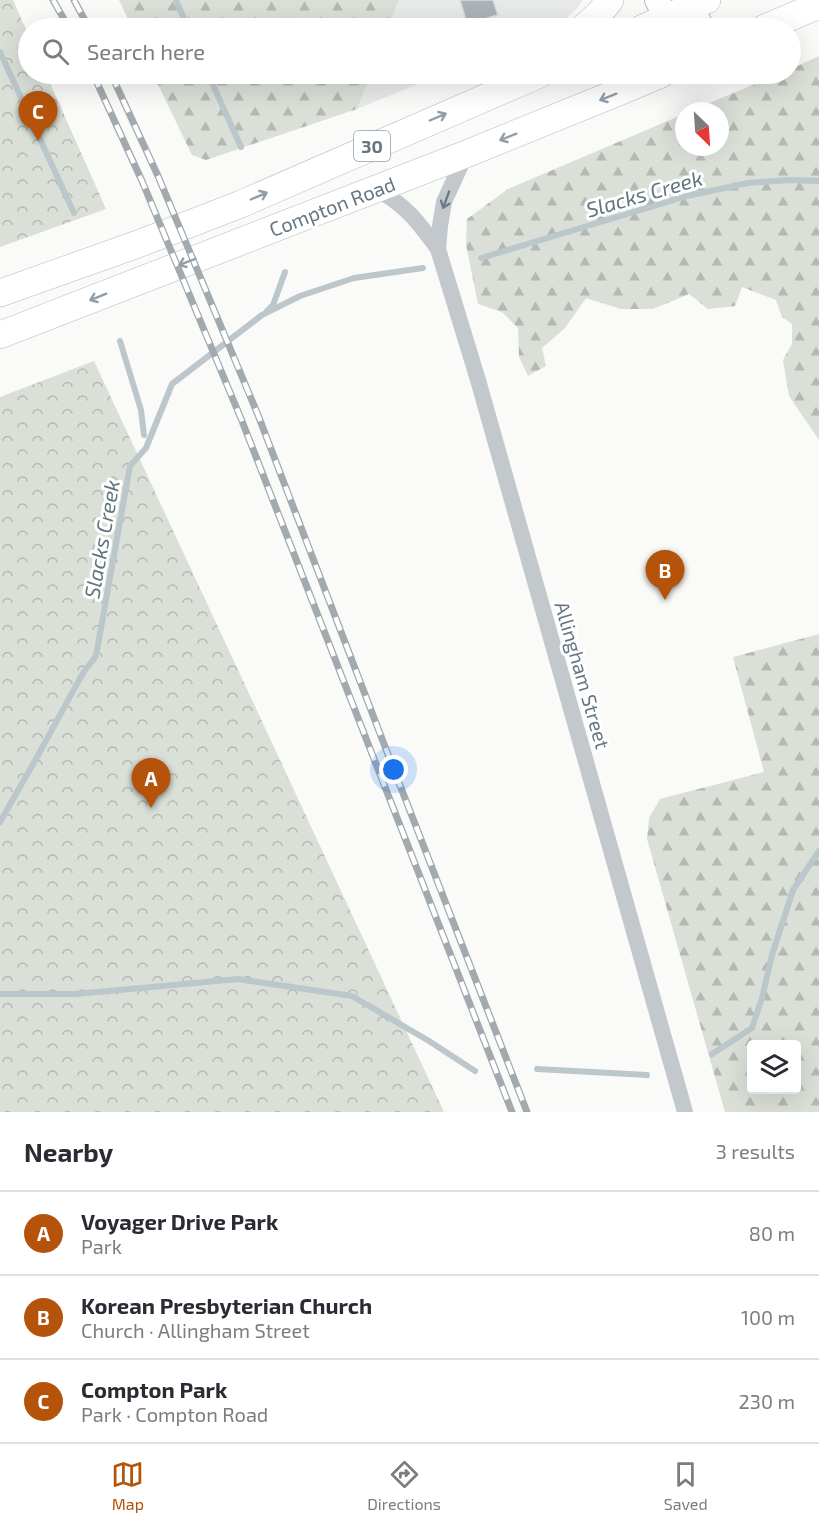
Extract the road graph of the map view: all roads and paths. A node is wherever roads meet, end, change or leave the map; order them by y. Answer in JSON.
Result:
{"nodes":[{"id":1,"x":610,"y":0,"type":"edge"},
{"id":2,"x":819,"y":5,"type":"edge"},
{"id":3,"x":697,"y":9,"type":"edge"},
{"id":4,"x":594,"y":18,"type":"edge"},
{"id":5,"x":663,"y":18,"type":"edge"},
{"id":6,"x":788,"y":18,"type":"edge"},
{"id":7,"x":517,"y":84,"type":"edge"},
{"id":8,"x":639,"y":84,"type":"edge"},
{"id":9,"x":466,"y":154,"type":"junction"},
{"id":10,"x":376,"y":189,"type":"junction"},
{"id":11,"x":438,"y":249,"type":"junction"},
{"id":12,"x":0,"y":293,"type":"edge"},
{"id":13,"x":0,"y":335,"type":"edge"},
{"id":14,"x":685,"y":1112,"type":"edge"}],
"edges":[{"from":1,"to":4,"type":"main road"},
{"from":2,"to":6,"type":"main road"},
{"from":3,"to":5,"type":"main road"},
{"from":12,"to":7,"type":"main road","name":"Compton Road","number":"30","one_way":true},
{"from":8,"to":9,"type":"main road","name":"Compton Road","number":"30","one_way":true},
{"from":9,"to":10,"type":"main road","name":"Compton Road","number":"30"},
{"from":9,"to":11,"type":"street","name":"Allingham Street","one_way":true},
{"from":10,"to":11,"type":"street","name":"Allingham Street"},
{"from":10,"to":13,"type":"main road","name":"Compton Road","number":"30","one_way":true},
{"from":11,"to":14,"type":"street","name":"Allingham Street"}]}
